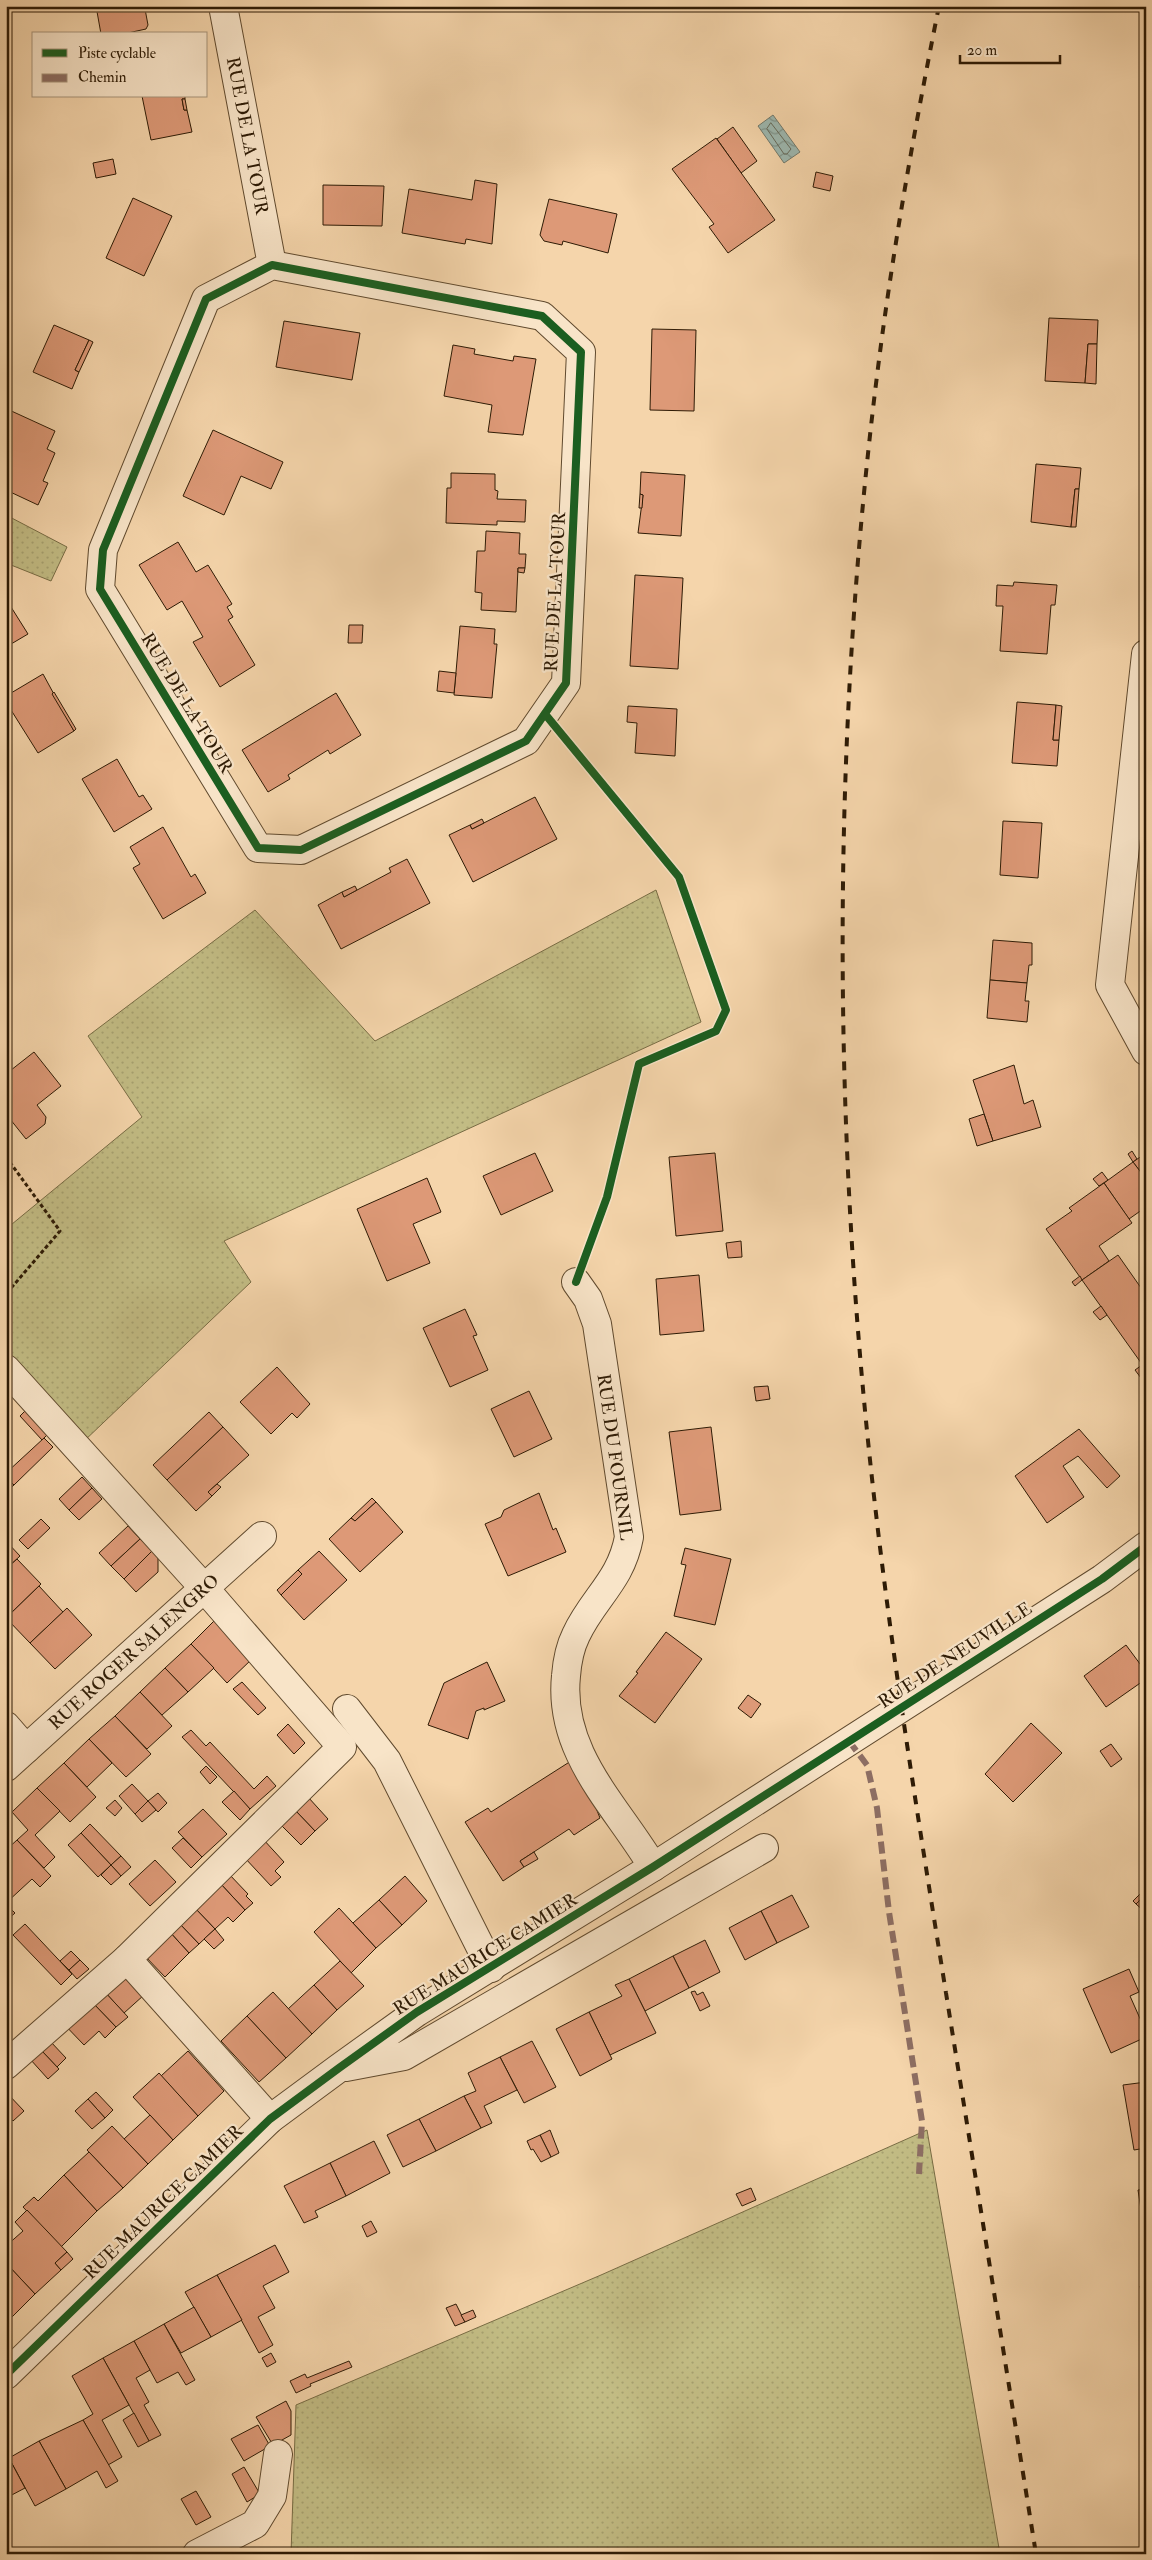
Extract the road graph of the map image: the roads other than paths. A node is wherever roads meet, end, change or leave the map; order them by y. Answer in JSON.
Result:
{"nodes":[{"id":1,"x":223,"y":6,"type":"edge"},
{"id":2,"x":272,"y":265,"type":"junction"},
{"id":3,"x":1146,"y":654,"type":"edge"},
{"id":4,"x":1146,"y":1051,"type":"edge"},
{"id":5,"x":576,"y":1282,"type":"road end"},
{"id":6,"x":6,"y":1369,"type":"edge"},
{"id":7,"x":262,"y":1536,"type":"dead end"},
{"id":8,"x":1146,"y":1546,"type":"edge"},
{"id":9,"x":206,"y":1589,"type":"junction"},
{"id":10,"x":347,"y":1709,"type":"dead end"},
{"id":11,"x":6,"y":1726,"type":"edge"},
{"id":12,"x":26,"y":1749,"type":"junction"},
{"id":13,"x":6,"y":1767,"type":"edge"},
{"id":14,"x":779,"y":1785,"type":"joint"},
{"id":15,"x":764,"y":1848,"type":"dead end"},
{"id":16,"x":652,"y":1867,"type":"junction"},
{"id":17,"x":127,"y":1959,"type":"junction"},
{"id":18,"x":491,"y":1968,"type":"junction"},
{"id":19,"x":6,"y":2065,"type":"edge"},
{"id":20,"x":340,"y":2068,"type":"junction"},
{"id":21,"x":270,"y":2119,"type":"junction"},
{"id":22,"x":6,"y":2375,"type":"edge"},
{"id":23,"x":278,"y":2454,"type":"dead end"},
{"id":24,"x":197,"y":2554,"type":"edge"}],
"edges":[{"from":1,"to":2,"type":"street","name":"RUE DE LA TOUR"},
{"from":2,"to":2,"type":"street","name":"RUE DE LA TOUR"},
{"from":3,"to":4,"type":"street"},
{"from":5,"to":16,"type":"street","name":"RUE DU FOURNIL"},
{"from":6,"to":9,"type":"street"},
{"from":7,"to":9,"type":"street","name":"RUE ROGER SALENGRO"},
{"from":8,"to":14,"type":"street","name":"RUE DE NEUVILLE"},
{"from":9,"to":12,"type":"street","name":"RUE ROGER SALENGRO"},
{"from":9,"to":17,"type":"street"},
{"from":10,"to":18,"type":"street"},
{"from":11,"to":12,"type":"street"},
{"from":12,"to":13,"type":"street","name":"RUE ROGER SALENGRO"},
{"from":14,"to":16,"type":"street","name":"RUE MAURICE CAMIER"},
{"from":15,"to":20,"type":"street"},
{"from":16,"to":18,"type":"street","name":"RUE MAURICE CAMIER"},
{"from":17,"to":19,"type":"street"},
{"from":17,"to":21,"type":"street"},
{"from":18,"to":20,"type":"street","name":"RUE MAURICE CAMIER"},
{"from":20,"to":21,"type":"street","name":"RUE MAURICE CAMIER"},
{"from":21,"to":22,"type":"street","name":"RUE MAURICE CAMIER"},
{"from":23,"to":24,"type":"street"}]}
